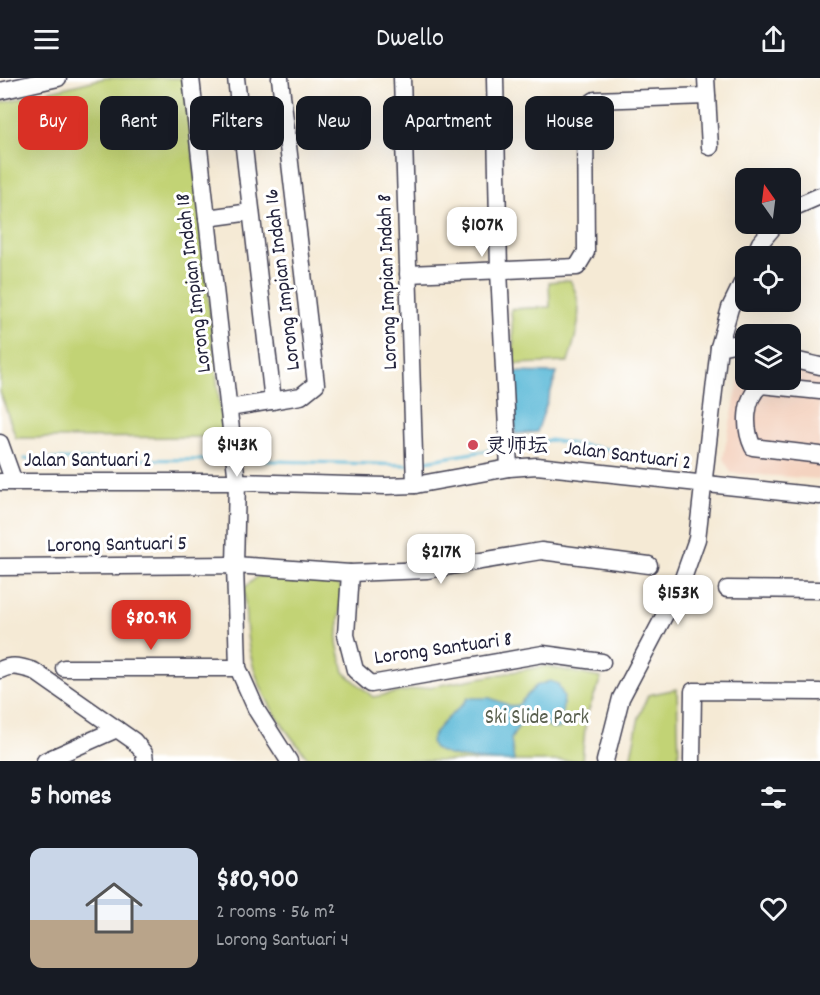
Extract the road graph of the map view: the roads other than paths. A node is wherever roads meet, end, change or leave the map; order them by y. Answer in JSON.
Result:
{"nodes":[{"id":1,"x":58,"y":78,"type":"edge"},
{"id":2,"x":191,"y":78,"type":"edge"},
{"id":3,"x":236,"y":78,"type":"edge"},
{"id":4,"x":280,"y":78,"type":"edge"},
{"id":5,"x":402,"y":78,"type":"edge"},
{"id":6,"x":495,"y":78,"type":"edge"},
{"id":7,"x":706,"y":78,"type":"edge"},
{"id":8,"x":36,"y":80,"type":"edge"},
{"id":9,"x":0,"y":91,"type":"edge"},
{"id":10,"x":707,"y":96,"type":"junction"},
{"id":11,"x":710,"y":147,"type":"dead end"},
{"id":12,"x":820,"y":196,"type":"edge"},
{"id":13,"x":801,"y":204,"type":"edge"},
{"id":14,"x":251,"y":212,"type":"junction"},
{"id":15,"x":207,"y":218,"type":"junction"},
{"id":16,"x":768,"y":234,"type":"edge"},
{"id":17,"x":759,"y":246,"type":"edge"},
{"id":18,"x":499,"y":271,"type":"junction"},
{"id":19,"x":408,"y":274,"type":"junction"},
{"id":20,"x":735,"y":298,"type":"edge"},
{"id":21,"x":735,"y":344,"type":"edge"},
{"id":22,"x":719,"y":347,"type":"junction"},
{"id":23,"x":801,"y":362,"type":"edge"},
{"id":24,"x":820,"y":366,"type":"edge"},
{"id":25,"x":820,"y":391,"type":"edge"},
{"id":26,"x":273,"y":401,"type":"junction"},
{"id":27,"x":229,"y":408,"type":"junction"},
{"id":28,"x":0,"y":443,"type":"edge"},
{"id":29,"x":820,"y":455,"type":"edge"},
{"id":30,"x":509,"y":464,"type":"junction"},
{"id":31,"x":415,"y":480,"type":"junction"},
{"id":32,"x":7,"y":482,"type":"edge"},
{"id":33,"x":208,"y":482,"type":"junction"},
{"id":34,"x":237,"y":482,"type":"junction"},
{"id":35,"x":265,"y":483,"type":"junction"},
{"id":36,"x":703,"y":485,"type":"junction"},
{"id":37,"x":820,"y":496,"type":"edge"},
{"id":38,"x":236,"y":504,"type":"junction"},
{"id":39,"x":235,"y":565,"type":"junction"},
{"id":40,"x":649,"y":565,"type":"dead end"},
{"id":41,"x":0,"y":567,"type":"edge"},
{"id":42,"x":350,"y":573,"type":"junction"},
{"id":43,"x":727,"y":590,"type":"dead end"},
{"id":44,"x":820,"y":590,"type":"edge"},
{"id":45,"x":602,"y":662,"type":"dead end"},
{"id":46,"x":64,"y":668,"type":"dead end"},
{"id":47,"x":238,"y":668,"type":"junction"},
{"id":48,"x":0,"y":670,"type":"edge"},
{"id":49,"x":820,"y":692,"type":"edge"},
{"id":50,"x":117,"y":729,"type":"junction"},
{"id":51,"x":45,"y":761,"type":"edge"},
{"id":52,"x":145,"y":761,"type":"edge"},
{"id":53,"x":289,"y":761,"type":"edge"},
{"id":54,"x":605,"y":761,"type":"edge"},
{"id":55,"x":692,"y":761,"type":"edge"}],
"edges":[{"from":1,"to":8,"type":"street"},
{"from":2,"to":15,"type":"street","name":"Lorong Impian Indah 18"},
{"from":3,"to":14,"type":"street"},
{"from":4,"to":26,"type":"street","name":"Lorong Impian Indah 16"},
{"from":5,"to":19,"type":"street","name":"Lorong Impian Indah 8"},
{"from":6,"to":18,"type":"street"},
{"from":7,"to":10,"type":"street"},
{"from":8,"to":9,"type":"street"},
{"from":10,"to":11,"type":"street"},
{"from":10,"to":18,"type":"street"},
{"from":12,"to":13,"type":"street"},
{"from":14,"to":15,"type":"street"},
{"from":14,"to":26,"type":"street"},
{"from":15,"to":27,"type":"street","name":"Lorong Impian Indah 18"},
{"from":16,"to":17,"type":"street"},
{"from":18,"to":19,"type":"street"},
{"from":18,"to":30,"type":"street"},
{"from":19,"to":31,"type":"street","name":"Lorong Impian Indah 8"},
{"from":20,"to":22,"type":"street"},
{"from":21,"to":22,"type":"street"},
{"from":22,"to":36,"type":"street"},
{"from":23,"to":24,"type":"street"},
{"from":25,"to":29,"type":"street"},
{"from":26,"to":27,"type":"street","name":"Lorong Impian Indah 16"},
{"from":27,"to":34,"type":"street","name":"Lorong Impian Indah 18"},
{"from":28,"to":32,"type":"street"},
{"from":30,"to":31,"type":"street","name":"Jalan Santuari 2"},
{"from":30,"to":36,"type":"street","name":"Jalan Santuari 2"},
{"from":31,"to":35,"type":"street","name":"Jalan Santuari 2"},
{"from":32,"to":33,"type":"street","name":"Jalan Santuari 2"},
{"from":33,"to":34,"type":"street","name":"Jalan Santuari 2"},
{"from":33,"to":38,"type":"street"},
{"from":34,"to":35,"type":"street","name":"Jalan Santuari 2"},
{"from":34,"to":38,"type":"street","name":"Lorong Impian Indah 18"},
{"from":35,"to":38,"type":"street"},
{"from":36,"to":37,"type":"street","name":"Jalan Santuari 2"},
{"from":36,"to":54,"type":"street"},
{"from":38,"to":39,"type":"street","name":"Lorong Impian Indah 18"},
{"from":39,"to":41,"type":"street","name":"Lorong Santuari 5"},
{"from":39,"to":42,"type":"street","name":"Lorong Santuari 5"},
{"from":39,"to":47,"type":"street","name":"Lorong Impian Indah 18"},
{"from":40,"to":42,"type":"street","name":"Lorong Santuari 5"},
{"from":42,"to":45,"type":"street","name":"Lorong Santuari 8"},
{"from":43,"to":44,"type":"street"},
{"from":46,"to":47,"type":"street"},
{"from":47,"to":53,"type":"street"},
{"from":48,"to":50,"type":"street"},
{"from":49,"to":55,"type":"street"},
{"from":50,"to":51,"type":"street"},
{"from":50,"to":52,"type":"street"}]}
